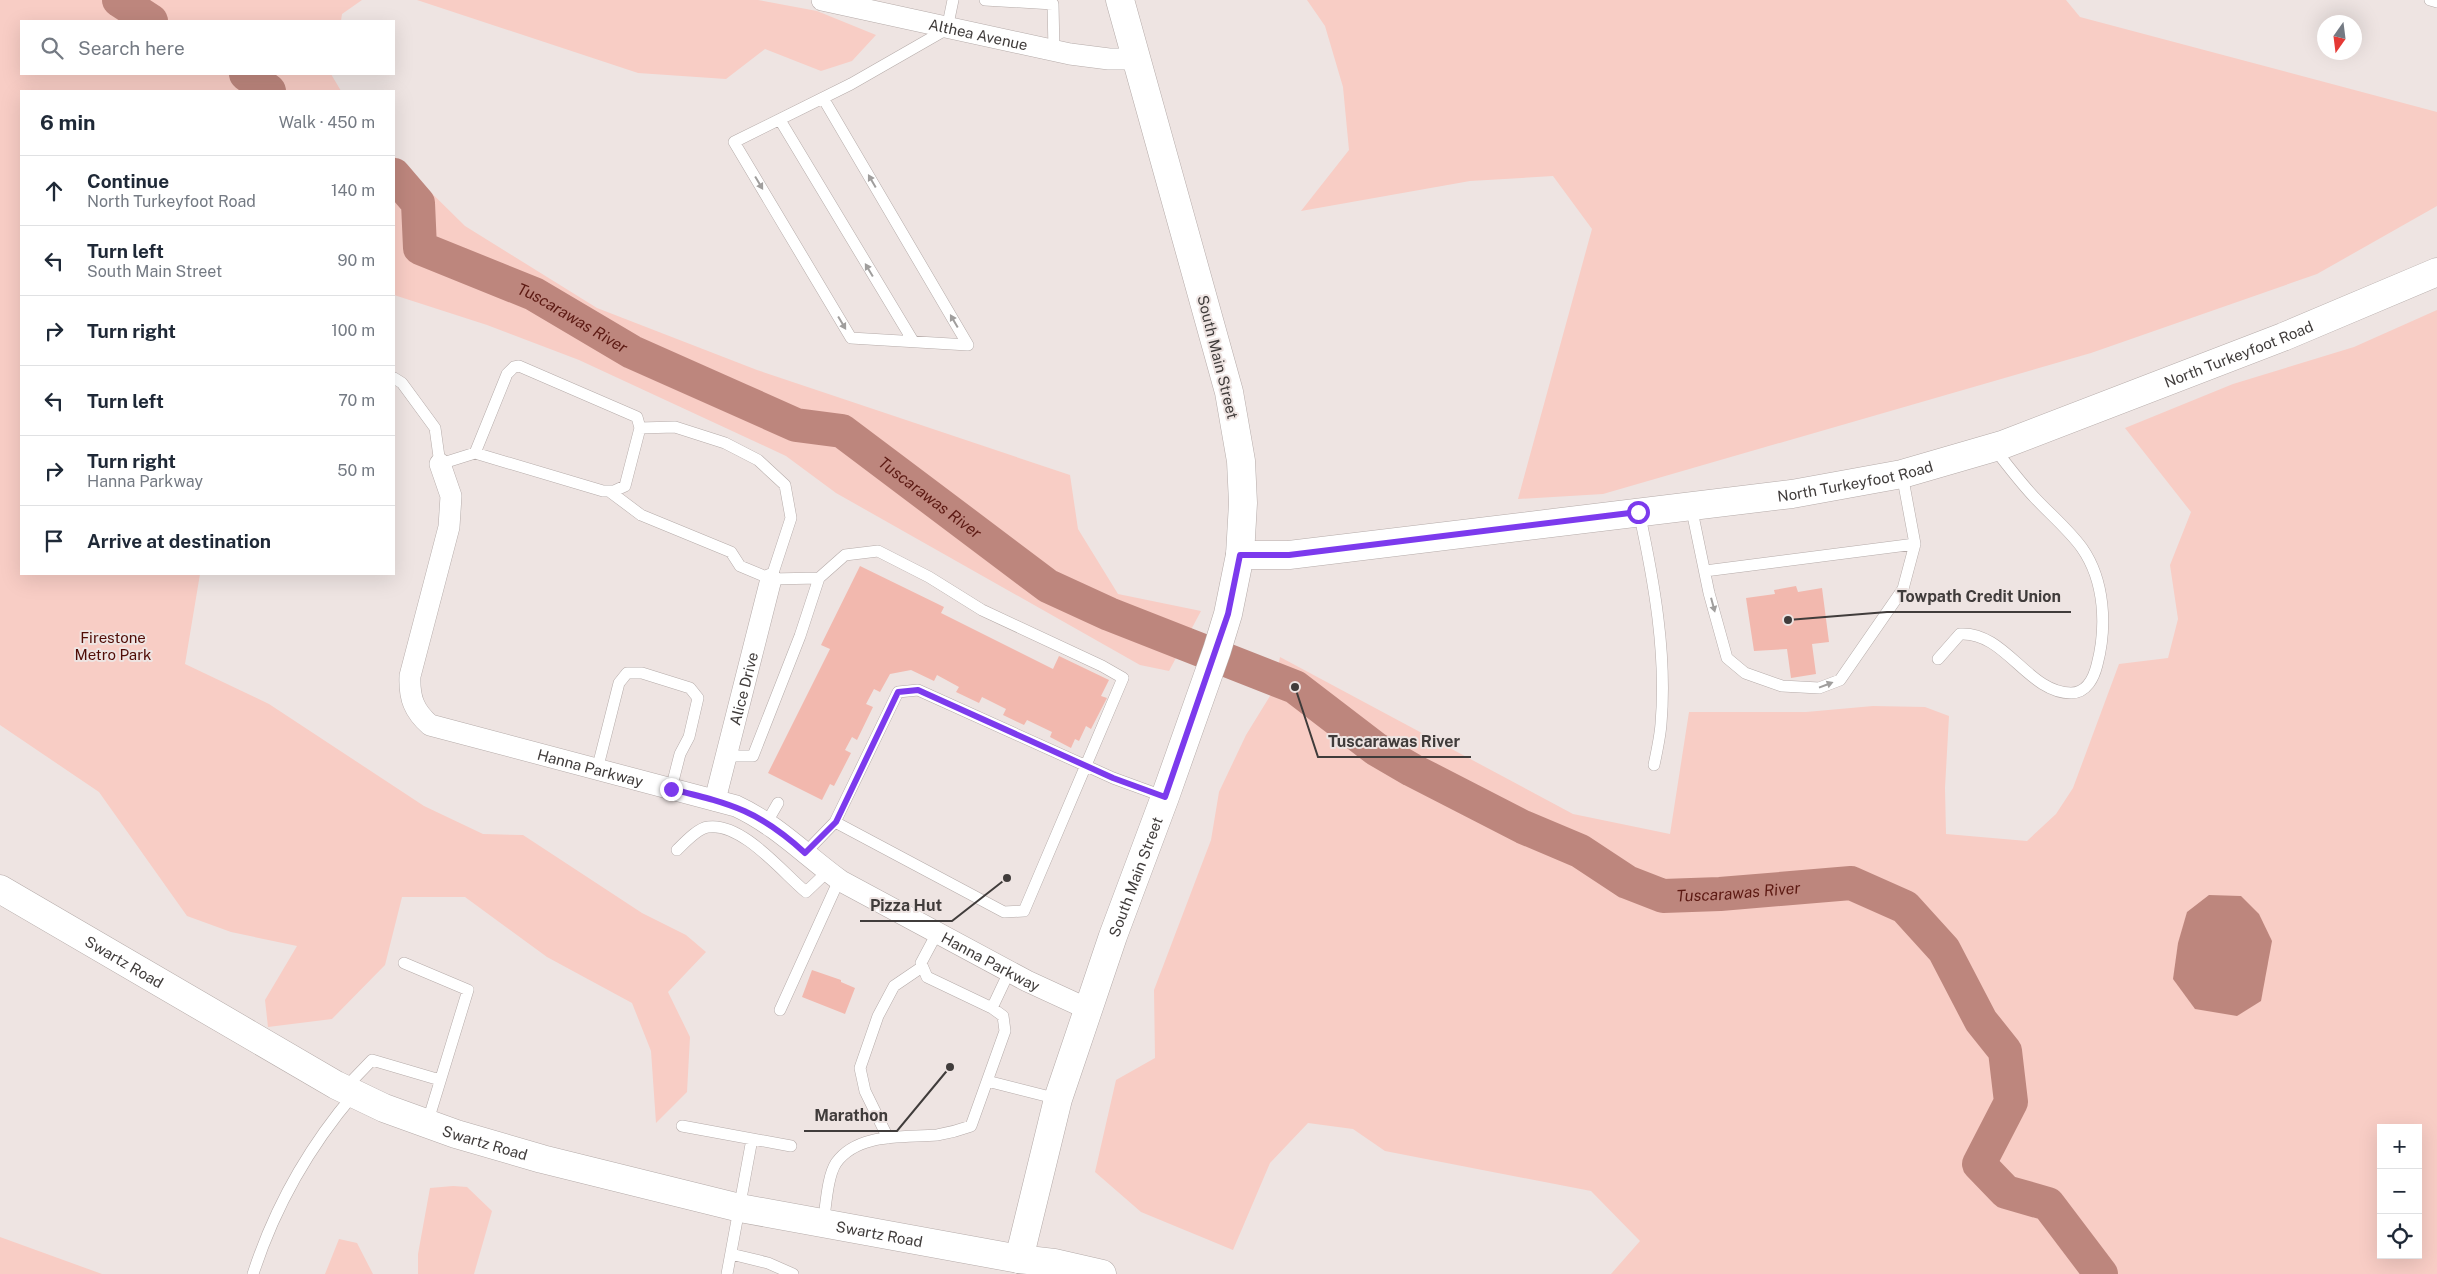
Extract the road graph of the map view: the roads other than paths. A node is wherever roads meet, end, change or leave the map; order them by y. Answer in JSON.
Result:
{"nodes":[{"id":1,"x":822,"y":0,"type":"edge"},
{"id":2,"x":953,"y":0,"type":"edge"},
{"id":3,"x":985,"y":0,"type":"edge"},
{"id":4,"x":1120,"y":0,"type":"edge"},
{"id":5,"x":2430,"y":0,"type":"edge"},
{"id":6,"x":2437,"y":2,"type":"edge"},
{"id":7,"x":947,"y":29,"type":"junction"},
{"id":8,"x":1054,"y":51,"type":"junction"},
{"id":9,"x":1137,"y":59,"type":"junction"},
{"id":10,"x":823,"y":98,"type":"junction"},
{"id":11,"x":780,"y":120,"type":"junction"},
{"id":12,"x":2437,"y":272,"type":"edge"},
{"id":13,"x":912,"y":341,"type":"junction"},
{"id":14,"x":395,"y":379,"type":"edge"},
{"id":15,"x":640,"y":428,"type":"junction"},
{"id":16,"x":1994,"y":448,"type":"junction"},
{"id":17,"x":476,"y":453,"type":"junction"},
{"id":18,"x":440,"y":464,"type":"junction"},
{"id":19,"x":1902,"y":474,"type":"junction"},
{"id":20,"x":609,"y":490,"type":"junction"},
{"id":21,"x":1691,"y":506,"type":"junction"},
{"id":22,"x":1638,"y":512,"type":"junction"},
{"id":23,"x":1915,"y":544,"type":"junction"},
{"id":24,"x":1240,"y":555,"type":"junction"},
{"id":25,"x":1705,"y":571,"type":"junction"},
{"id":26,"x":820,"y":578,"type":"junction"},
{"id":27,"x":772,"y":579,"type":"junction"},
{"id":28,"x":1938,"y":660,"type":"dead end"},
{"id":29,"x":726,"y":756,"type":"junction"},
{"id":30,"x":1654,"y":765,"type":"dead end"},
{"id":31,"x":1085,"y":766,"type":"junction"},
{"id":32,"x":597,"y":770,"type":"junction"},
{"id":33,"x":671,"y":789,"type":"junction"},
{"id":34,"x":1165,"y":797,"type":"junction"},
{"id":35,"x":722,"y":802,"type":"junction"},
{"id":36,"x":778,"y":804,"type":"dead end"},
{"id":37,"x":767,"y":822,"type":"junction"},
{"id":38,"x":836,"y":822,"type":"junction"},
{"id":39,"x":723,"y":827,"type":"junction"},
{"id":40,"x":677,"y":850,"type":"dead end"},
{"id":41,"x":805,"y":853,"type":"junction"},
{"id":42,"x":833,"y":876,"type":"junction"},
{"id":43,"x":0,"y":889,"type":"edge"},
{"id":44,"x":937,"y":933,"type":"junction"},
{"id":45,"x":404,"y":963,"type":"dead end"},
{"id":46,"x":922,"y":967,"type":"junction"},
{"id":47,"x":1009,"y":972,"type":"junction"},
{"id":48,"x":992,"y":1008,"type":"junction"},
{"id":49,"x":780,"y":1010,"type":"dead end"},
{"id":50,"x":1090,"y":1010,"type":"junction"},
{"id":51,"x":440,"y":1080,"type":"junction"},
{"id":52,"x":987,"y":1081,"type":"junction"},
{"id":53,"x":349,"y":1091,"type":"junction"},
{"id":54,"x":1058,"y":1099,"type":"junction"},
{"id":55,"x":427,"y":1124,"type":"junction"},
{"id":56,"x":682,"y":1126,"type":"dead end"},
{"id":57,"x":888,"y":1138,"type":"junction"},
{"id":58,"x":752,"y":1139,"type":"junction"},
{"id":59,"x":791,"y":1146,"type":"dead end"},
{"id":60,"x":740,"y":1208,"type":"junction"},
{"id":61,"x":824,"y":1224,"type":"junction"},
{"id":62,"x":731,"y":1254,"type":"junction"},
{"id":63,"x":1019,"y":1259,"type":"junction"},
{"id":64,"x":253,"y":1274,"type":"edge"},
{"id":65,"x":727,"y":1274,"type":"edge"},
{"id":66,"x":793,"y":1274,"type":"edge"},
{"id":67,"x":1048,"y":1274,"type":"edge"},
{"id":68,"x":1102,"y":1274,"type":"edge"}],
"edges":[{"from":1,"to":7,"type":"street","name":"Althea Avenue"},
{"from":2,"to":7,"type":"lane"},
{"from":3,"to":8,"type":"lane"},
{"from":4,"to":9,"type":"main road","name":"South Main Street"},
{"from":5,"to":6,"type":"lane"},
{"from":7,"to":8,"type":"street","name":"Althea Avenue"},
{"from":7,"to":10,"type":"lane"},
{"from":8,"to":9,"type":"street","name":"Althea Avenue"},
{"from":9,"to":24,"type":"main road","name":"South Main Street"},
{"from":10,"to":11,"type":"lane"},
{"from":13,"to":10,"type":"lane","one_way":true},
{"from":13,"to":11,"type":"lane","one_way":true},
{"from":11,"to":13,"type":"lane","one_way":true},
{"from":12,"to":16,"type":"main road","name":"North Turkeyfoot Road"},
{"from":14,"to":18,"type":"lane"},
{"from":15,"to":17,"type":"lane"},
{"from":15,"to":20,"type":"lane"},
{"from":15,"to":27,"type":"lane"},
{"from":16,"to":19,"type":"main road","name":"North Turkeyfoot Road"},
{"from":16,"to":28,"type":"lane"},
{"from":17,"to":18,"type":"lane"},
{"from":17,"to":20,"type":"lane"},
{"from":18,"to":32,"type":"street","name":"Hanna Parkway"},
{"from":19,"to":21,"type":"main road","name":"North Turkeyfoot Road"},
{"from":19,"to":23,"type":"lane"},
{"from":20,"to":27,"type":"lane"},
{"from":21,"to":22,"type":"main road","name":"North Turkeyfoot Road"},
{"from":21,"to":25,"type":"lane"},
{"from":22,"to":24,"type":"main road","name":"North Turkeyfoot Road"},
{"from":22,"to":30,"type":"lane"},
{"from":23,"to":25,"type":"lane"},
{"from":25,"to":23,"type":"lane","one_way":true},
{"from":24,"to":34,"type":"main road","name":"South Main Street"},
{"from":26,"to":27,"type":"lane"},
{"from":26,"to":29,"type":"lane"},
{"from":26,"to":31,"type":"lane"},
{"from":27,"to":29,"type":"street","name":"Alice Drive"},
{"from":29,"to":35,"type":"street","name":"Alice Drive"},
{"from":31,"to":34,"type":"lane"},
{"from":31,"to":38,"type":"lane"},
{"from":31,"to":38,"type":"lane"},
{"from":32,"to":33,"type":"street","name":"Hanna Parkway"},
{"from":32,"to":33,"type":"lane"},
{"from":33,"to":35,"type":"street","name":"Hanna Parkway"},
{"from":34,"to":50,"type":"main road","name":"South Main Street"},
{"from":35,"to":37,"type":"street","name":"Hanna Parkway"},
{"from":35,"to":39,"type":"lane"},
{"from":36,"to":37,"type":"lane"},
{"from":37,"to":41,"type":"street","name":"Hanna Parkway"},
{"from":38,"to":41,"type":"lane"},
{"from":39,"to":40,"type":"lane"},
{"from":39,"to":42,"type":"lane"},
{"from":41,"to":42,"type":"street","name":"Hanna Parkway"},
{"from":42,"to":44,"type":"street","name":"Hanna Parkway"},
{"from":42,"to":49,"type":"lane"},
{"from":43,"to":53,"type":"main road","name":"Swartz Road"},
{"from":44,"to":46,"type":"lane"},
{"from":44,"to":47,"type":"street","name":"Hanna Parkway"},
{"from":45,"to":51,"type":"lane"},
{"from":46,"to":48,"type":"lane"},
{"from":46,"to":57,"type":"lane"},
{"from":47,"to":48,"type":"lane"},
{"from":47,"to":50,"type":"street","name":"Hanna Parkway"},
{"from":48,"to":52,"type":"lane"},
{"from":50,"to":54,"type":"main road","name":"South Main Street"},
{"from":51,"to":53,"type":"lane"},
{"from":51,"to":55,"type":"lane"},
{"from":52,"to":54,"type":"lane"},
{"from":52,"to":57,"type":"lane"},
{"from":53,"to":55,"type":"main road","name":"Swartz Road"},
{"from":53,"to":64,"type":"lane"},
{"from":54,"to":63,"type":"main road","name":"South Main Street"},
{"from":55,"to":60,"type":"main road","name":"Swartz Road"},
{"from":56,"to":58,"type":"lane"},
{"from":57,"to":61,"type":"lane"},
{"from":58,"to":59,"type":"lane"},
{"from":58,"to":60,"type":"lane"},
{"from":60,"to":61,"type":"main road","name":"Swartz Road"},
{"from":60,"to":62,"type":"lane"},
{"from":61,"to":63,"type":"main road","name":"Swartz Road"},
{"from":62,"to":65,"type":"lane"},
{"from":62,"to":66,"type":"lane"},
{"from":63,"to":67,"type":"main road"},
{"from":63,"to":68,"type":"main road"}]}
